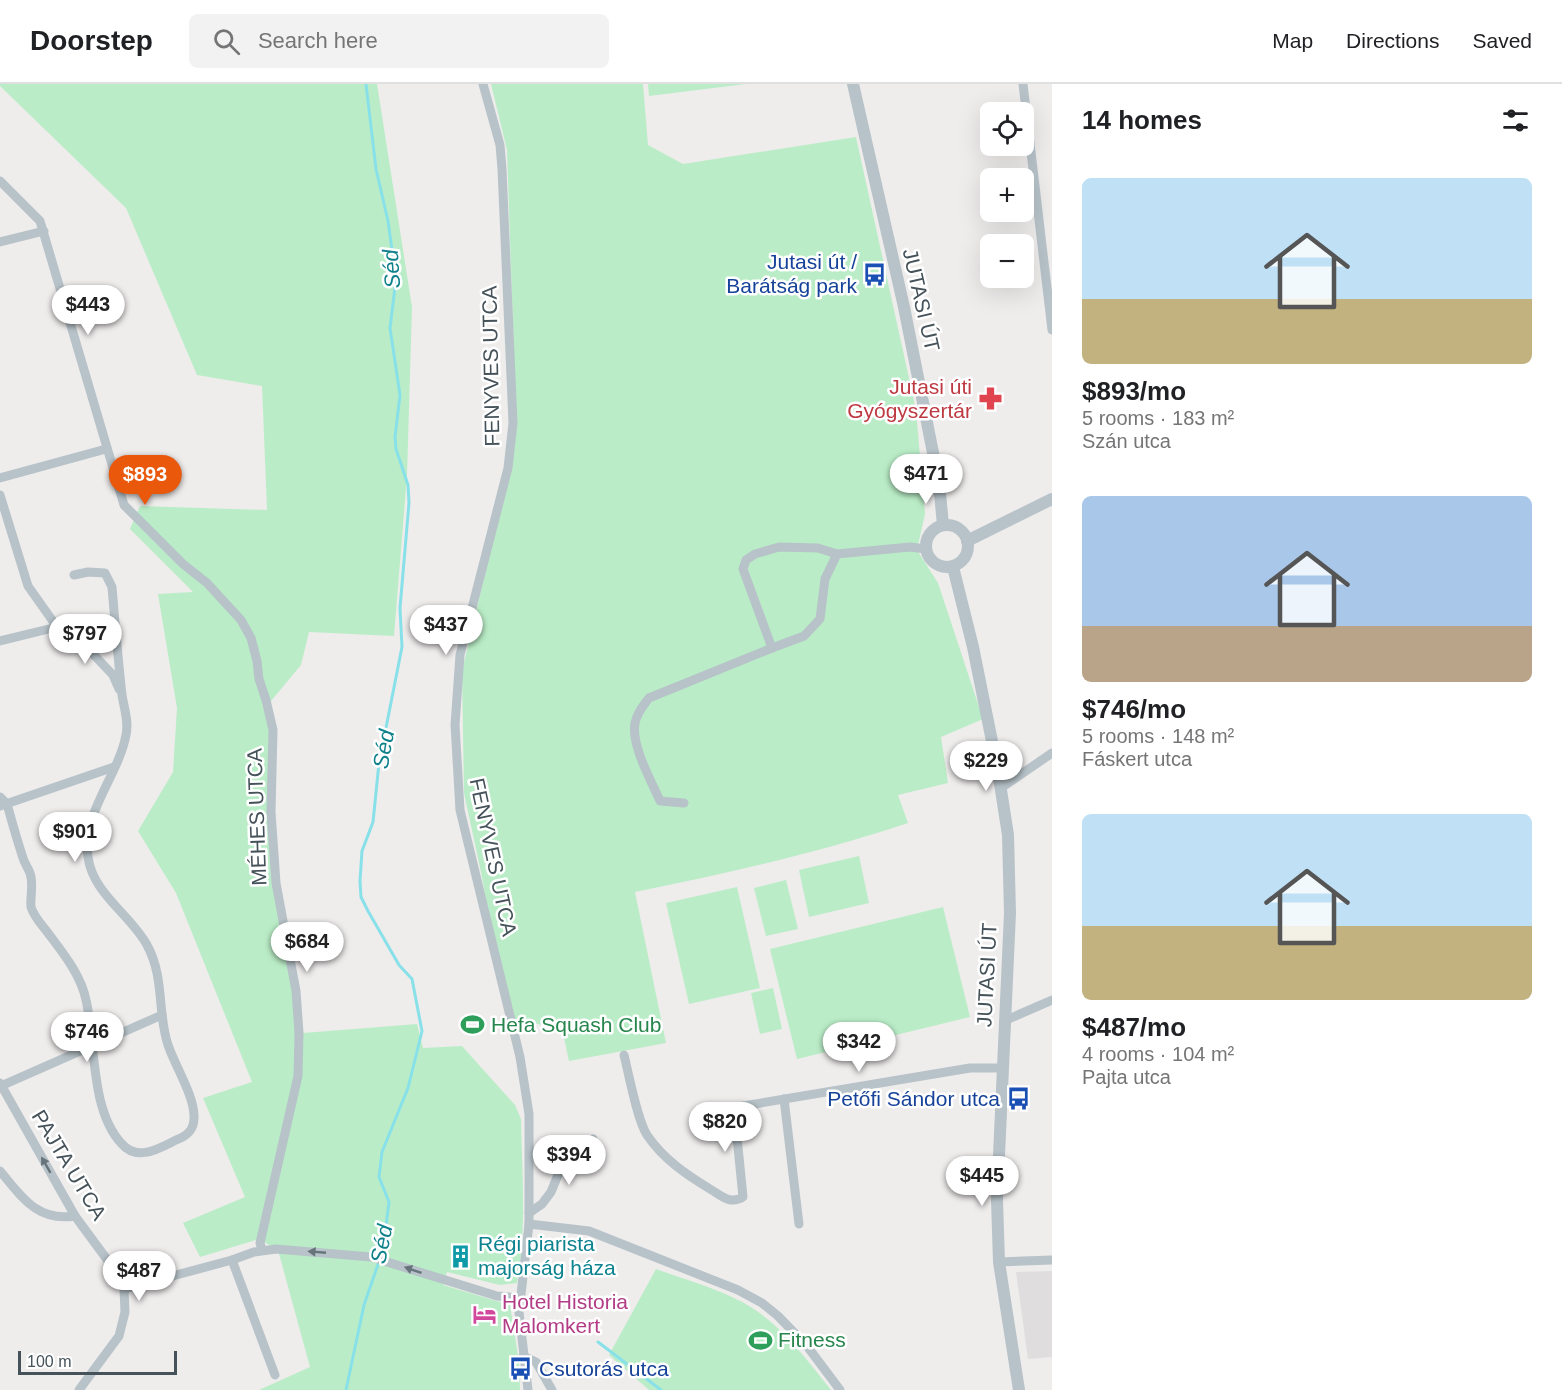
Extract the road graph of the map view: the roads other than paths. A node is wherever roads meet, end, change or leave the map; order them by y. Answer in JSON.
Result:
{"nodes":[{"id":1,"x":483,"y":84,"type":"edge"},
{"id":2,"x":853,"y":84,"type":"edge"},
{"id":3,"x":1023,"y":84,"type":"edge"},
{"id":4,"x":0,"y":181,"type":"edge"},
{"id":5,"x":44,"y":231,"type":"junction"},
{"id":6,"x":0,"y":242,"type":"edge"},
{"id":7,"x":1052,"y":330,"type":"edge"},
{"id":8,"x":106,"y":449,"type":"junction"},
{"id":9,"x":0,"y":478,"type":"edge"},
{"id":10,"x":0,"y":495,"type":"edge"},
{"id":11,"x":1052,"y":499,"type":"edge"},
{"id":12,"x":943,"y":525,"type":"junction"},
{"id":13,"x":967,"y":541,"type":"junction"},
{"id":14,"x":926,"y":549,"type":"junction"},
{"id":15,"x":837,"y":554,"type":"junction"},
{"id":16,"x":953,"y":567,"type":"junction"},
{"id":17,"x":74,"y":575,"type":"dead end"},
{"id":18,"x":57,"y":627,"type":"junction"},
{"id":19,"x":0,"y":641,"type":"edge"},
{"id":20,"x":772,"y":648,"type":"junction"},
{"id":21,"x":123,"y":696,"type":"junction"},
{"id":22,"x":1052,"y":753,"type":"edge"},
{"id":23,"x":114,"y":767,"type":"junction"},
{"id":24,"x":1001,"y":788,"type":"junction"},
{"id":25,"x":2,"y":802,"type":"edge"},
{"id":26,"x":684,"y":803,"type":"dead end"},
{"id":27,"x":1052,"y":1000,"type":"edge"},
{"id":28,"x":162,"y":1015,"type":"junction"},
{"id":29,"x":1004,"y":1021,"type":"junction"},
{"id":30,"x":93,"y":1046,"type":"junction"},
{"id":31,"x":624,"y":1055,"type":"dead end"},
{"id":32,"x":1002,"y":1068,"type":"junction"},
{"id":33,"x":1,"y":1084,"type":"edge"},
{"id":34,"x":784,"y":1099,"type":"junction"},
{"id":35,"x":734,"y":1107,"type":"junction"},
{"id":36,"x":719,"y":1110,"type":"dead end"},
{"id":37,"x":593,"y":1139,"type":"dead end"},
{"id":38,"x":0,"y":1171,"type":"edge"},
{"id":39,"x":530,"y":1213,"type":"junction"},
{"id":40,"x":75,"y":1216,"type":"junction"},
{"id":41,"x":529,"y":1224,"type":"junction"},
{"id":42,"x":799,"y":1224,"type":"dead end"},
{"id":43,"x":262,"y":1250,"type":"junction"},
{"id":44,"x":232,"y":1260,"type":"junction"},
{"id":45,"x":1052,"y":1260,"type":"edge"},
{"id":46,"x":999,"y":1262,"type":"junction"},
{"id":47,"x":124,"y":1289,"type":"junction"},
{"id":48,"x":519,"y":1298,"type":"junction"},
{"id":49,"x":523,"y":1356,"type":"junction"},
{"id":50,"x":275,"y":1374,"type":"dead end"},
{"id":51,"x":79,"y":1390,"type":"edge"},
{"id":52,"x":528,"y":1390,"type":"edge"},
{"id":53,"x":552,"y":1390,"type":"edge"},
{"id":54,"x":840,"y":1390,"type":"edge"},
{"id":55,"x":1018,"y":1390,"type":"edge"}],
"edges":[{"from":1,"to":39,"type":"street","name":"FENYVES UTCA"},
{"from":2,"to":12,"type":"street","name":"JUTASI ÚT"},
{"from":3,"to":7,"type":"street"},
{"from":4,"to":5,"type":"street","name":"MÉHES UTCA"},
{"from":5,"to":6,"type":"street"},
{"from":5,"to":8,"type":"street","name":"MÉHES UTCA"},
{"from":8,"to":9,"type":"street"},
{"from":8,"to":43,"type":"street","name":"MÉHES UTCA"},
{"from":10,"to":18,"type":"street"},
{"from":11,"to":13,"type":"street"},
{"from":12,"to":13,"type":"street"},
{"from":12,"to":14,"type":"street"},
{"from":13,"to":16,"type":"street"},
{"from":14,"to":15,"type":"street"},
{"from":14,"to":16,"type":"street"},
{"from":15,"to":20,"type":"street"},
{"from":15,"to":20,"type":"street"},
{"from":16,"to":24,"type":"street","name":"JUTASI ÚT"},
{"from":17,"to":21,"type":"street"},
{"from":18,"to":19,"type":"street"},
{"from":18,"to":21,"type":"street"},
{"from":20,"to":26,"type":"street"},
{"from":21,"to":23,"type":"street"},
{"from":22,"to":24,"type":"street"},
{"from":23,"to":25,"type":"street"},
{"from":23,"to":28,"type":"street"},
{"from":24,"to":29,"type":"street","name":"JUTASI ÚT"},
{"from":25,"to":30,"type":"street"},
{"from":27,"to":29,"type":"street"},
{"from":28,"to":30,"type":"street"},
{"from":28,"to":30,"type":"street"},
{"from":29,"to":32,"type":"street","name":"JUTASI ÚT"},
{"from":30,"to":33,"type":"street"},
{"from":31,"to":35,"type":"street"},
{"from":32,"to":34,"type":"street"},
{"from":32,"to":46,"type":"street","name":"JUTASI ÚT"},
{"from":40,"to":33,"type":"street","name":"PAJTA UTCA","one_way":true},
{"from":34,"to":35,"type":"street"},
{"from":34,"to":42,"type":"street"},
{"from":35,"to":36,"type":"street"},
{"from":37,"to":39,"type":"street"},
{"from":38,"to":40,"type":"street"},
{"from":39,"to":41,"type":"street","name":"FENYVES UTCA"},
{"from":40,"to":47,"type":"street","name":"PAJTA UTCA"},
{"from":41,"to":48,"type":"street","name":"FENYVES UTCA"},
{"from":41,"to":54,"type":"street"},
{"from":43,"to":44,"type":"street"},
{"from":48,"to":43,"type":"street","one_way":true},
{"from":44,"to":47,"type":"street"},
{"from":44,"to":50,"type":"street"},
{"from":45,"to":46,"type":"street"},
{"from":46,"to":55,"type":"street","name":"JUTASI ÚT"},
{"from":47,"to":51,"type":"street"},
{"from":48,"to":49,"type":"street","name":"FENYVES UTCA"},
{"from":49,"to":52,"type":"street","name":"FENYVES UTCA"},
{"from":49,"to":53,"type":"street"}]}
